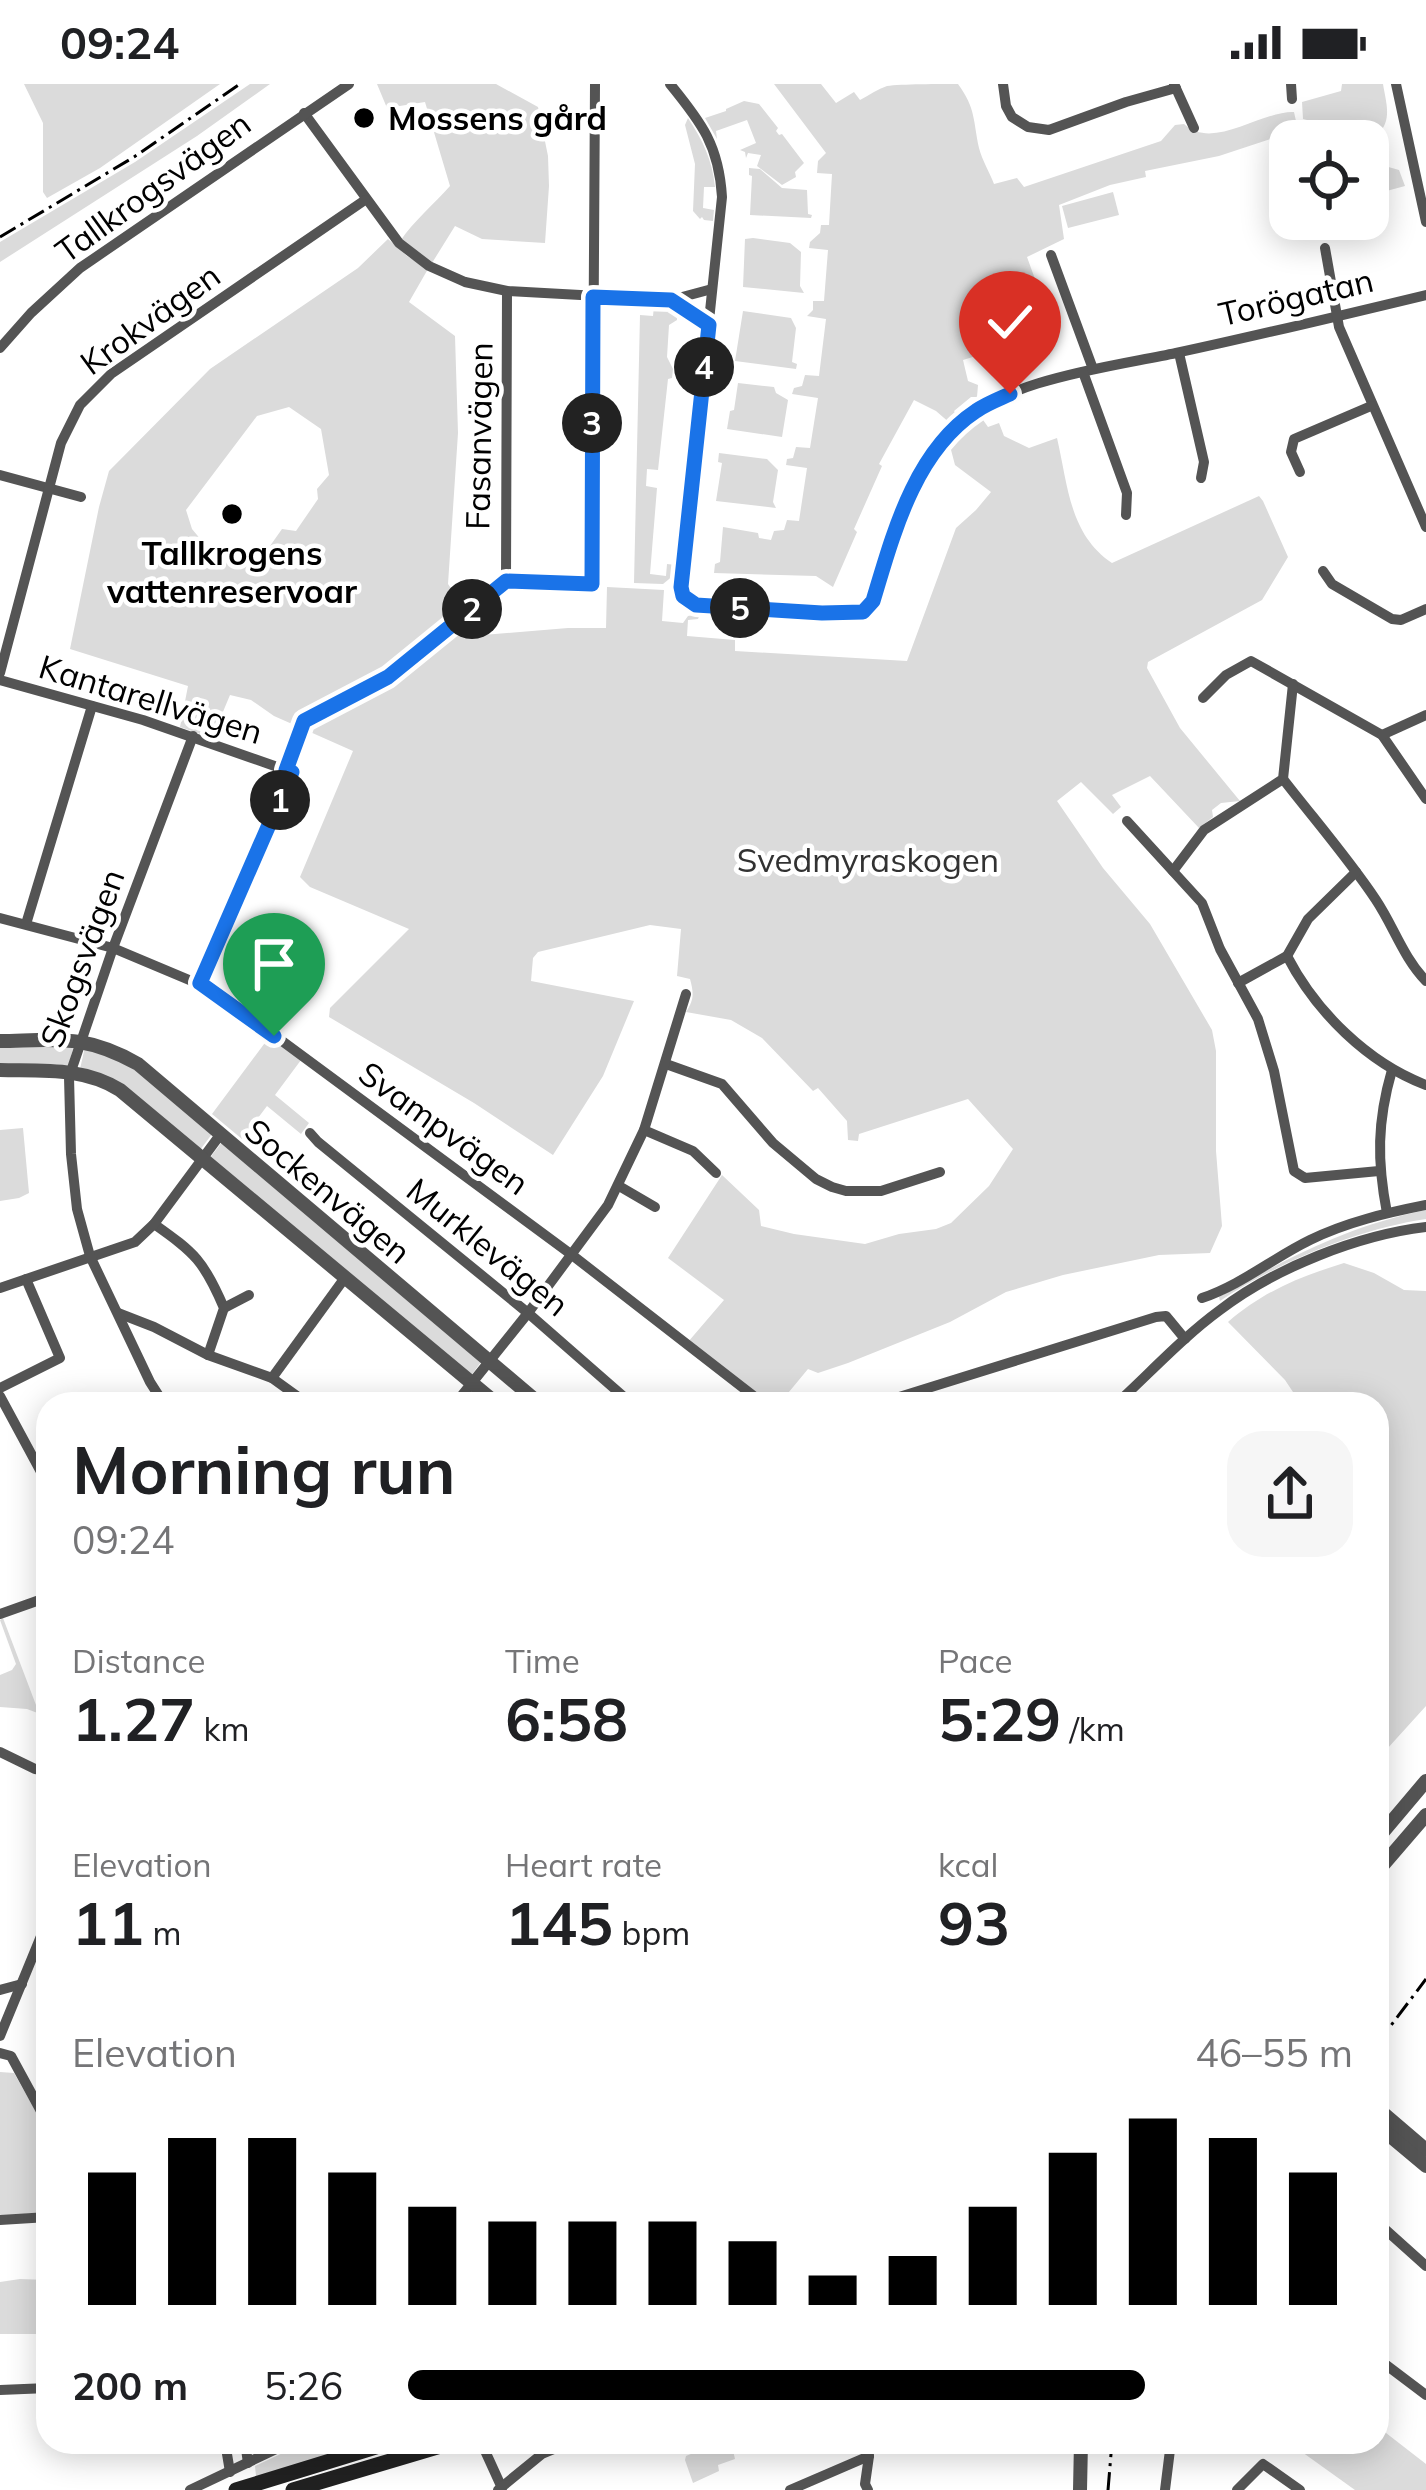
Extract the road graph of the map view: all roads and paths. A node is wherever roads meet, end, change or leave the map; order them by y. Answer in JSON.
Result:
{"nodes":[{"id":1,"x":349,"y":84,"type":"edge"},
{"id":2,"x":595,"y":84,"type":"edge"},
{"id":3,"x":670,"y":84,"type":"edge"},
{"id":4,"x":1003,"y":84,"type":"edge"},
{"id":5,"x":1291,"y":84,"type":"edge"},
{"id":6,"x":1396,"y":84,"type":"edge"},
{"id":7,"x":1175,"y":86,"type":"edge"},
{"id":8,"x":1292,"y":99,"type":"dead end"},
{"id":9,"x":304,"y":113,"type":"junction"},
{"id":10,"x":1195,"y":128,"type":"dead end"},
{"id":11,"x":365,"y":200,"type":"junction"},
{"id":12,"x":1426,"y":222,"type":"edge"},
{"id":13,"x":1325,"y":248,"type":"dead end"},
{"id":14,"x":1051,"y":255,"type":"dead end"},
{"id":15,"x":712,"y":290,"type":"junction"},
{"id":16,"x":507,"y":291,"type":"junction"},
{"id":17,"x":1426,"y":295,"type":"edge"},
{"id":18,"x":593,"y":297,"type":"junction"},
{"id":19,"x":671,"y":300,"type":"junction"},
{"id":20,"x":1338,"y":316,"type":"junction"},
{"id":21,"x":709,"y":325,"type":"junction"},
{"id":22,"x":0,"y":349,"type":"edge"},
{"id":23,"x":1179,"y":352,"type":"junction"},
{"id":24,"x":1088,"y":370,"type":"junction"},
{"id":25,"x":1372,"y":406,"type":"junction"},
{"id":26,"x":1300,"y":472,"type":"dead end"},
{"id":27,"x":0,"y":475,"type":"edge"},
{"id":28,"x":1202,"y":478,"type":"dead end"},
{"id":29,"x":50,"y":488,"type":"junction"},
{"id":30,"x":81,"y":496,"type":"dead end"},
{"id":31,"x":1126,"y":515,"type":"dead end"},
{"id":32,"x":1426,"y":527,"type":"edge"},
{"id":33,"x":1323,"y":571,"type":"dead end"},
{"id":34,"x":506,"y":581,"type":"junction"},
{"id":35,"x":1426,"y":609,"type":"edge"},
{"id":36,"x":0,"y":677,"type":"edge"},
{"id":37,"x":1292,"y":685,"type":"junction"},
{"id":38,"x":1203,"y":698,"type":"dead end"},
{"id":39,"x":92,"y":706,"type":"junction"},
{"id":40,"x":1426,"y":715,"type":"edge"},
{"id":41,"x":1382,"y":735,"type":"junction"},
{"id":42,"x":193,"y":736,"type":"junction"},
{"id":43,"x":286,"y":770,"type":"junction"},
{"id":44,"x":1283,"y":779,"type":"junction"},
{"id":45,"x":1426,"y":800,"type":"edge"},
{"id":46,"x":1127,"y":821,"type":"dead end"},
{"id":47,"x":1174,"y":871,"type":"junction"},
{"id":48,"x":1356,"y":872,"type":"junction"},
{"id":49,"x":0,"y":918,"type":"edge"},
{"id":50,"x":26,"y":924,"type":"junction"},
{"id":51,"x":113,"y":948,"type":"junction"},
{"id":52,"x":1288,"y":956,"type":"junction"},
{"id":53,"x":1426,"y":981,"type":"edge"},
{"id":54,"x":200,"y":983,"type":"junction"},
{"id":55,"x":1238,"y":983,"type":"junction"},
{"id":56,"x":686,"y":994,"type":"dead end"},
{"id":57,"x":80,"y":1040,"type":"junction"},
{"id":58,"x":0,"y":1041,"type":"edge"},
{"id":59,"x":666,"y":1064,"type":"junction"},
{"id":60,"x":0,"y":1070,"type":"edge"},
{"id":61,"x":1392,"y":1070,"type":"junction"},
{"id":62,"x":70,"y":1071,"type":"junction"},
{"id":63,"x":1426,"y":1085,"type":"edge"},
{"id":64,"x":644,"y":1130,"type":"junction"},
{"id":65,"x":310,"y":1133,"type":"dead end"},
{"id":66,"x":220,"y":1135,"type":"junction"},
{"id":67,"x":202,"y":1158,"type":"junction"},
{"id":68,"x":1379,"y":1171,"type":"junction"},
{"id":69,"x":940,"y":1172,"type":"dead end"},
{"id":70,"x":716,"y":1173,"type":"dead end"},
{"id":71,"x":619,"y":1186,"type":"junction"},
{"id":72,"x":1426,"y":1205,"type":"edge"},
{"id":73,"x":655,"y":1207,"type":"dead end"},
{"id":74,"x":1387,"y":1213,"type":"junction"},
{"id":75,"x":154,"y":1224,"type":"junction"},
{"id":76,"x":1426,"y":1227,"type":"edge"},
{"id":77,"x":572,"y":1255,"type":"junction"},
{"id":78,"x":90,"y":1256,"type":"junction"},
{"id":79,"x":26,"y":1279,"type":"junction"},
{"id":80,"x":344,"y":1279,"type":"junction"},
{"id":81,"x":0,"y":1288,"type":"edge"},
{"id":82,"x":249,"y":1295,"type":"dead end"},
{"id":83,"x":1202,"y":1298,"type":"dead end"},
{"id":84,"x":224,"y":1308,"type":"junction"},
{"id":85,"x":118,"y":1313,"type":"junction"},
{"id":86,"x":528,"y":1313,"type":"junction"},
{"id":87,"x":154,"y":1327,"type":"junction"},
{"id":88,"x":1185,"y":1340,"type":"junction"},
{"id":89,"x":136,"y":1352,"type":"junction"},
{"id":90,"x":208,"y":1355,"type":"junction"},
{"id":91,"x":489,"y":1362,"type":"junction"},
{"id":92,"x":272,"y":1378,"type":"junction"},
{"id":93,"x":472,"y":1384,"type":"junction"},
{"id":94,"x":0,"y":1392,"type":"edge"},
{"id":95,"x":158,"y":1392,"type":"edge"},
{"id":96,"x":291,"y":1392,"type":"edge"},
{"id":97,"x":465,"y":1392,"type":"edge"},
{"id":98,"x":482,"y":1392,"type":"edge"},
{"id":99,"x":525,"y":1392,"type":"edge"},
{"id":100,"x":618,"y":1392,"type":"edge"},
{"id":101,"x":749,"y":1392,"type":"edge"},
{"id":102,"x":915,"y":1392,"type":"edge"},
{"id":103,"x":1129,"y":1392,"type":"edge"},
{"id":104,"x":36,"y":1462,"type":"edge"},
{"id":105,"x":36,"y":1601,"type":"edge"},
{"id":106,"x":0,"y":1613,"type":"edge"},
{"id":107,"x":0,"y":1752,"type":"edge"},
{"id":108,"x":36,"y":1769,"type":"edge"},
{"id":109,"x":1426,"y":1781,"type":"edge"},
{"id":110,"x":1426,"y":1815,"type":"edge"},
{"id":111,"x":1389,"y":1825,"type":"edge"},
{"id":112,"x":1389,"y":1858,"type":"edge"},
{"id":113,"x":36,"y":1952,"type":"edge"},
{"id":114,"x":22,"y":1984,"type":"junction"},
{"id":115,"x":0,"y":1990,"type":"edge"},
{"id":116,"x":0,"y":2036,"type":"edge"},
{"id":117,"x":0,"y":2053,"type":"edge"},
{"id":118,"x":36,"y":2102,"type":"edge"},
{"id":119,"x":1389,"y":2118,"type":"edge"},
{"id":120,"x":1389,"y":2135,"type":"edge"},
{"id":121,"x":1426,"y":2150,"type":"edge"},
{"id":122,"x":1426,"y":2166,"type":"edge"},
{"id":123,"x":36,"y":2218,"type":"edge"},
{"id":124,"x":0,"y":2220,"type":"edge"},
{"id":125,"x":1389,"y":2233,"type":"edge"},
{"id":126,"x":1426,"y":2266,"type":"edge"},
{"id":127,"x":1389,"y":2367,"type":"edge"},
{"id":128,"x":36,"y":2388,"type":"edge"},
{"id":129,"x":0,"y":2390,"type":"edge"},
{"id":130,"x":1426,"y":2395,"type":"edge"},
{"id":131,"x":227,"y":2454,"type":"edge"},
{"id":132,"x":246,"y":2454,"type":"edge"},
{"id":133,"x":266,"y":2454,"type":"edge"},
{"id":134,"x":353,"y":2454,"type":"edge"},
{"id":135,"x":414,"y":2454,"type":"edge"},
{"id":136,"x":487,"y":2454,"type":"edge"},
{"id":137,"x":542,"y":2454,"type":"edge"},
{"id":138,"x":1082,"y":2454,"type":"edge"},
{"id":139,"x":1170,"y":2454,"type":"edge"},
{"id":140,"x":246,"y":2464,"type":"junction"},
{"id":141,"x":230,"y":2471,"type":"junction"},
{"id":142,"x":243,"y":2488,"type":"edge"},
{"id":143,"x":501,"y":2489,"type":"edge"},
{"id":144,"x":190,"y":2490,"type":"edge"},
{"id":145,"x":293,"y":2490,"type":"edge"},
{"id":146,"x":790,"y":2490,"type":"edge"},
{"id":147,"x":868,"y":2490,"type":"edge"},
{"id":148,"x":1080,"y":2490,"type":"edge"},
{"id":149,"x":1165,"y":2490,"type":"edge"},
{"id":150,"x":1237,"y":2490,"type":"edge"},
{"id":151,"x":1300,"y":2490,"type":"edge"}],
"edges":[{"from":1,"to":9,"type":"street","name":"Tallkrogsvägen"},
{"from":2,"to":18,"type":"street"},
{"from":3,"to":15,"type":"street"},
{"from":4,"to":7,"type":"street"},
{"from":5,"to":8,"type":"street"},
{"from":6,"to":12,"type":"street"},
{"from":7,"to":10,"type":"street"},
{"from":9,"to":11,"type":"street"},
{"from":9,"to":22,"type":"street","name":"Tallkrogsvägen"},
{"from":11,"to":16,"type":"street"},
{"from":11,"to":29,"type":"street","name":"Krokvägen"},
{"from":13,"to":20,"type":"street"},
{"from":14,"to":24,"type":"street"},
{"from":15,"to":19,"type":"street"},
{"from":15,"to":21,"type":"street"},
{"from":16,"to":18,"type":"street"},
{"from":16,"to":34,"type":"street","name":"Fasanvägen"},
{"from":17,"to":20,"type":"street","name":"Torögatan"},
{"from":18,"to":19,"type":"street"},
{"from":18,"to":34,"type":"street"},
{"from":19,"to":21,"type":"street"},
{"from":20,"to":23,"type":"street","name":"Torögatan"},
{"from":20,"to":25,"type":"street"},
{"from":21,"to":24,"type":"street","name":"Torögatan"},
{"from":23,"to":24,"type":"street","name":"Torögatan"},
{"from":23,"to":28,"type":"street","name":"Torögatan"},
{"from":24,"to":31,"type":"street"},
{"from":25,"to":26,"type":"street"},
{"from":25,"to":32,"type":"street"},
{"from":27,"to":29,"type":"street"},
{"from":29,"to":30,"type":"street"},
{"from":29,"to":36,"type":"street","name":"Krokvägen"},
{"from":33,"to":35,"type":"street"},
{"from":34,"to":43,"type":"street"},
{"from":36,"to":39,"type":"street","name":"Kantarellvägen"},
{"from":37,"to":38,"type":"street"},
{"from":37,"to":41,"type":"street"},
{"from":37,"to":44,"type":"street"},
{"from":39,"to":42,"type":"street","name":"Kantarellvägen"},
{"from":39,"to":50,"type":"street"},
{"from":40,"to":41,"type":"street"},
{"from":41,"to":45,"type":"street"},
{"from":42,"to":43,"type":"street","name":"Kantarellvägen"},
{"from":42,"to":51,"type":"street","name":"Skogsvägen"},
{"from":43,"to":54,"type":"street"},
{"from":44,"to":47,"type":"street"},
{"from":44,"to":48,"type":"street"},
{"from":46,"to":47,"type":"street"},
{"from":47,"to":55,"type":"street"},
{"from":48,"to":52,"type":"street"},
{"from":48,"to":53,"type":"street"},
{"from":49,"to":50,"type":"street","name":"Svampvägen"},
{"from":50,"to":51,"type":"street","name":"Svampvägen"},
{"from":51,"to":54,"type":"street","name":"Svampvägen"},
{"from":51,"to":57,"type":"street","name":"Skogsvägen"},
{"from":52,"to":55,"type":"street"},
{"from":52,"to":61,"type":"street"},
{"from":54,"to":77,"type":"street","name":"Svampvägen"},
{"from":55,"to":68,"type":"street"},
{"from":56,"to":59,"type":"street"},
{"from":57,"to":58,"type":"street","name":"Sockenvägen"},
{"from":57,"to":62,"type":"street","name":"Skogsvägen"},
{"from":57,"to":66,"type":"street","name":"Sockenvägen"},
{"from":59,"to":64,"type":"street"},
{"from":59,"to":69,"type":"street"},
{"from":60,"to":62,"type":"street","name":"Sockenvägen"},
{"from":61,"to":63,"type":"street"},
{"from":61,"to":68,"type":"street"},
{"from":62,"to":67,"type":"street","name":"Sockenvägen"},
{"from":62,"to":78,"type":"street","name":"Skogsvägen"},
{"from":64,"to":70,"type":"street"},
{"from":64,"to":71,"type":"street"},
{"from":65,"to":86,"type":"street","name":"Murklevägen"},
{"from":66,"to":67,"type":"street"},
{"from":66,"to":91,"type":"street","name":"Sockenvägen"},
{"from":67,"to":75,"type":"street"},
{"from":67,"to":80,"type":"street","name":"Sockenvägen"},
{"from":68,"to":74,"type":"street"},
{"from":71,"to":73,"type":"street"},
{"from":71,"to":77,"type":"street"},
{"from":72,"to":74,"type":"street"},
{"from":74,"to":83,"type":"street"},
{"from":75,"to":78,"type":"street"},
{"from":75,"to":84,"type":"street"},
{"from":76,"to":88,"type":"street"},
{"from":77,"to":86,"type":"street"},
{"from":77,"to":101,"type":"street","name":"Svampvägen"},
{"from":78,"to":79,"type":"street"},
{"from":78,"to":85,"type":"street","name":"Skogsvägen"},
{"from":79,"to":81,"type":"street"},
{"from":79,"to":94,"type":"street"},
{"from":80,"to":92,"type":"street"},
{"from":80,"to":93,"type":"street","name":"Sockenvägen"},
{"from":82,"to":84,"type":"street"},
{"from":84,"to":90,"type":"street"},
{"from":85,"to":87,"type":"street"},
{"from":85,"to":89,"type":"street","name":"Skogsvägen"},
{"from":86,"to":91,"type":"street"},
{"from":86,"to":100,"type":"street","name":"Murklevägen"},
{"from":87,"to":89,"type":"street"},
{"from":87,"to":90,"type":"street"},
{"from":88,"to":102,"type":"street"},
{"from":88,"to":103,"type":"street"},
{"from":89,"to":95,"type":"street","name":"Skogsvägen"},
{"from":90,"to":92,"type":"street"},
{"from":91,"to":93,"type":"street"},
{"from":91,"to":99,"type":"street","name":"Sockenvägen"},
{"from":92,"to":96,"type":"street"},
{"from":93,"to":97,"type":"street"},
{"from":93,"to":98,"type":"street","name":"Sockenvägen"},
{"from":94,"to":104,"type":"street"},
{"from":105,"to":106,"type":"street"},
{"from":107,"to":108,"type":"street"},
{"from":109,"to":111,"type":"street"},
{"from":110,"to":112,"type":"street"},
{"from":113,"to":114,"type":"street"},
{"from":114,"to":115,"type":"street"},
{"from":114,"to":116,"type":"street"},
{"from":117,"to":118,"type":"street"},
{"from":119,"to":121,"type":"street"},
{"from":120,"to":122,"type":"street"},
{"from":123,"to":124,"type":"street"},
{"from":125,"to":126,"type":"street"},
{"from":127,"to":130,"type":"street"},
{"from":128,"to":129,"type":"street"},
{"from":131,"to":141,"type":"street"},
{"from":132,"to":140,"type":"street"},
{"from":133,"to":140,"type":"street"},
{"from":134,"to":142,"type":"main road"},
{"from":135,"to":145,"type":"main road"},
{"from":136,"to":143,"type":"street"},
{"from":137,"to":143,"type":"street"},
{"from":138,"to":148,"type":"street"},
{"from":139,"to":149,"type":"street"},
{"from":140,"to":141,"type":"street"},
{"from":140,"to":142,"type":"street"},
{"from":141,"to":144,"type":"street"},
{"from":146,"to":147,"type":"street"},
{"from":150,"to":151,"type":"street"}]}
